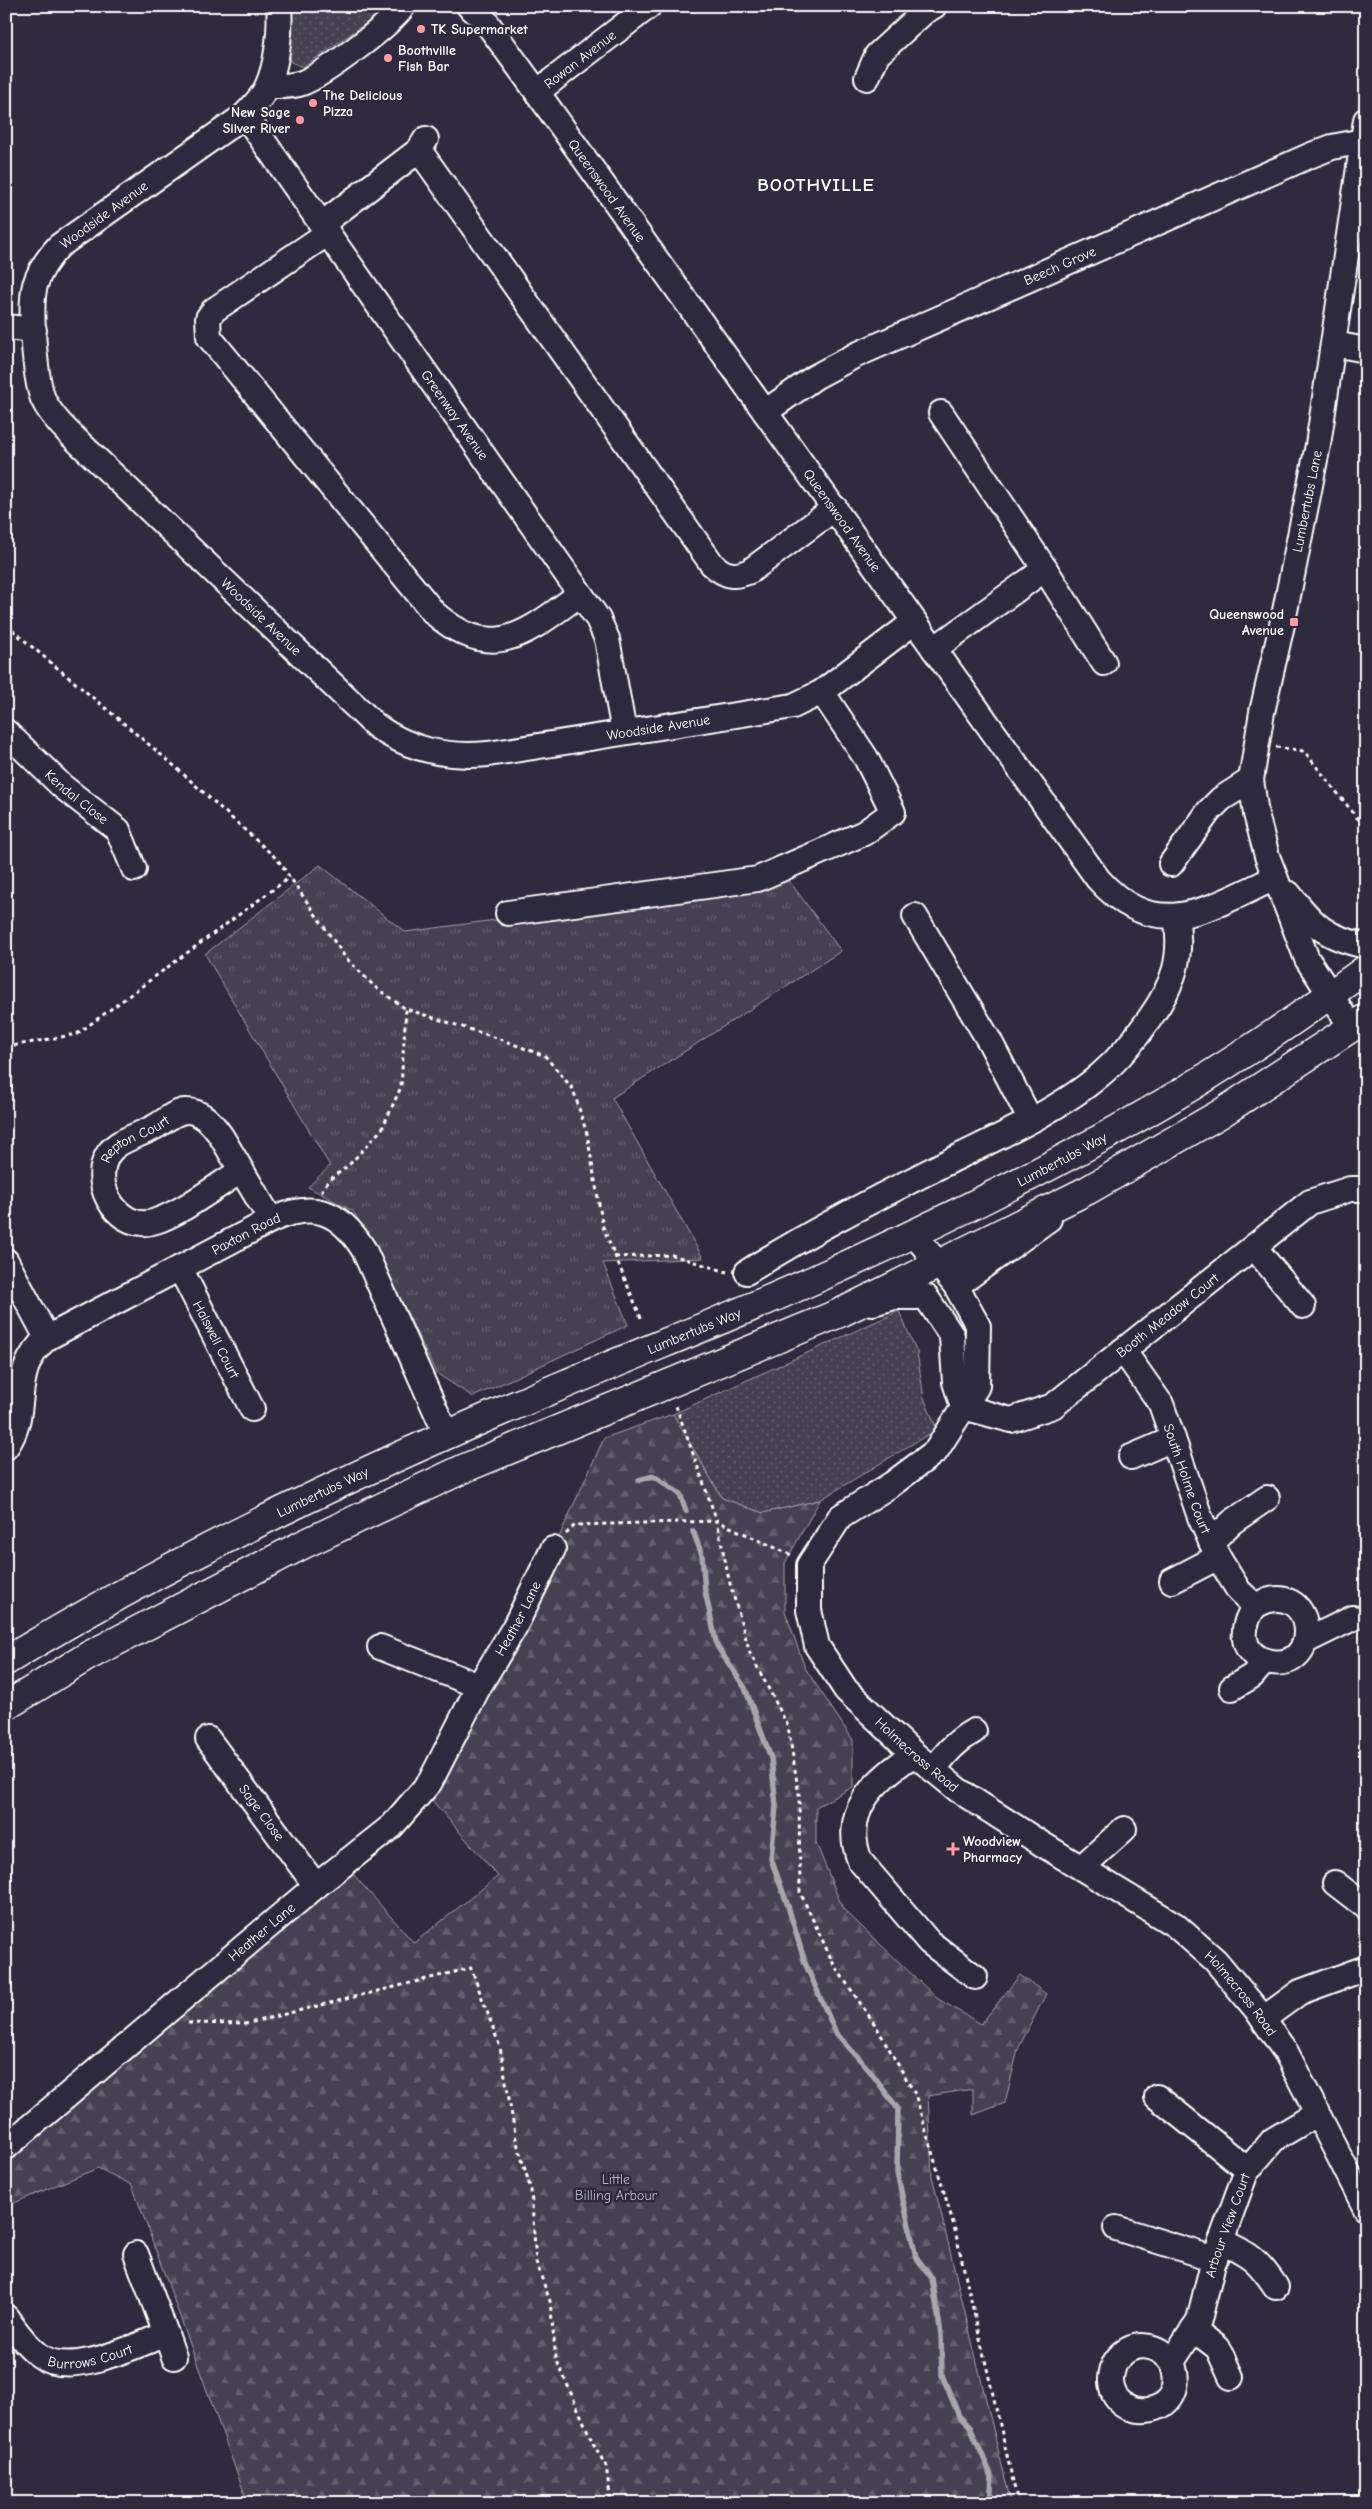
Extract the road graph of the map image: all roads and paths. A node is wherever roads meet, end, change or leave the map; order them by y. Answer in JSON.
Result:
{"nodes":[{"id":1,"x":279,"y":6,"type":"edge"},
{"id":2,"x":403,"y":6,"type":"edge"},
{"id":3,"x":469,"y":6,"type":"edge"},
{"id":4,"x":636,"y":6,"type":"edge"},
{"id":5,"x":649,"y":6,"type":"edge"},
{"id":6,"x":934,"y":6,"type":"edge"},
{"id":7,"x":622,"y":28,"type":"junction"},
{"id":8,"x":867,"y":78,"type":"dead end"},
{"id":9,"x":268,"y":86,"type":"junction"},
{"id":10,"x":537,"y":92,"type":"junction"},
{"id":11,"x":245,"y":115,"type":"junction"},
{"id":12,"x":1365,"y":131,"type":"edge"},
{"id":13,"x":325,"y":229,"type":"junction"},
{"id":14,"x":6,"y":327,"type":"edge"},
{"id":15,"x":34,"y":330,"type":"junction"},
{"id":16,"x":1334,"y":344,"type":"junction"},
{"id":17,"x":1366,"y":350,"type":"edge"},
{"id":18,"x":765,"y":412,"type":"junction"},
{"id":19,"x":940,"y":414,"type":"dead end"},
{"id":20,"x":834,"y":508,"type":"junction"},
{"id":21,"x":1044,"y":569,"type":"junction"},
{"id":22,"x":580,"y":594,"type":"junction"},
{"id":23,"x":914,"y":622,"type":"junction"},
{"id":24,"x":6,"y":626,"type":"edge"},
{"id":25,"x":934,"y":649,"type":"junction"},
{"id":26,"x":1104,"y":663,"type":"dead end"},
{"id":27,"x":822,"y":692,"type":"junction"},
{"id":28,"x":6,"y":732,"type":"edge"},
{"id":29,"x":624,"y":732,"type":"junction"},
{"id":30,"x":1256,"y":743,"type":"junction"},
{"id":31,"x":1252,"y":780,"type":"junction"},
{"id":32,"x":1366,"y":829,"type":"edge"},
{"id":33,"x":1171,"y":864,"type":"dead end"},
{"id":34,"x":134,"y":869,"type":"dead end"},
{"id":35,"x":290,"y":877,"type":"junction"},
{"id":36,"x":1274,"y":878,"type":"junction"},
{"id":37,"x":508,"y":913,"type":"dead end"},
{"id":38,"x":915,"y":916,"type":"dead end"},
{"id":39,"x":1176,"y":916,"type":"junction"},
{"id":40,"x":1366,"y":946,"type":"edge"},
{"id":41,"x":1366,"y":969,"type":"edge"},
{"id":42,"x":1330,"y":995,"type":"junction"},
{"id":43,"x":406,"y":1009,"type":"junction"},
{"id":44,"x":1359,"y":1023,"type":"edge"},
{"id":45,"x":6,"y":1048,"type":"edge"},
{"id":46,"x":1030,"y":1119,"type":"junction"},
{"id":47,"x":241,"y":1170,"type":"junction"},
{"id":48,"x":1366,"y":1189,"type":"edge"},
{"id":49,"x":1088,"y":1190,"type":"junction"},
{"id":50,"x":310,"y":1209,"type":"junction"},
{"id":51,"x":271,"y":1220,"type":"junction"},
{"id":52,"x":913,"y":1233,"type":"junction"},
{"id":53,"x":1254,"y":1247,"type":"junction"},
{"id":54,"x":615,"y":1257,"type":"junction"},
{"id":55,"x":6,"y":1261,"type":"edge"},
{"id":56,"x":940,"y":1264,"type":"junction"},
{"id":57,"x":180,"y":1268,"type":"junction"},
{"id":58,"x":747,"y":1272,"type":"joint"},
{"id":59,"x":956,"y":1286,"type":"junction"},
{"id":60,"x":1303,"y":1306,"type":"dead end"},
{"id":61,"x":842,"y":1312,"type":"junction"},
{"id":62,"x":641,"y":1318,"type":"dead end"},
{"id":63,"x":47,"y":1338,"type":"junction"},
{"id":64,"x":1123,"y":1350,"type":"junction"},
{"id":65,"x":676,"y":1405,"type":"dead end"},
{"id":66,"x":963,"y":1407,"type":"junction"},
{"id":67,"x":252,"y":1409,"type":"dead end"},
{"id":68,"x":447,"y":1436,"type":"junction"},
{"id":69,"x":1173,"y":1439,"type":"junction"},
{"id":70,"x":6,"y":1447,"type":"edge"},
{"id":71,"x":1131,"y":1457,"type":"dead end"},
{"id":72,"x":1267,"y":1498,"type":"dead end"},
{"id":73,"x":717,"y":1520,"type":"junction"},
{"id":74,"x":554,"y":1549,"type":"joint"},
{"id":75,"x":1215,"y":1549,"type":"junction"},
{"id":76,"x":809,"y":1565,"type":"junction"},
{"id":77,"x":1172,"y":1581,"type":"dead end"},
{"id":78,"x":1255,"y":1606,"type":"junction"},
{"id":79,"x":1353,"y":1618,"type":"dead end"},
{"id":80,"x":1306,"y":1641,"type":"junction"},
{"id":81,"x":380,"y":1646,"type":"dead end"},
{"id":82,"x":1265,"y":1661,"type":"junction"},
{"id":83,"x":6,"y":1662,"type":"edge"},
{"id":84,"x":479,"y":1686,"type":"junction"},
{"id":85,"x":1232,"y":1688,"type":"dead end"},
{"id":86,"x":6,"y":1706,"type":"edge"},
{"id":87,"x":974,"y":1731,"type":"dead end"},
{"id":88,"x":208,"y":1739,"type":"dead end"},
{"id":89,"x":914,"y":1754,"type":"junction"},
{"id":90,"x":934,"y":1770,"type":"junction"},
{"id":91,"x":1124,"y":1829,"type":"dead end"},
{"id":92,"x":1082,"y":1867,"type":"junction"},
{"id":93,"x":1335,"y":1883,"type":"dead end"},
{"id":94,"x":316,"y":1886,"type":"junction"},
{"id":95,"x":1366,"y":1907,"type":"edge"},
{"id":96,"x":1366,"y":1968,"type":"edge"},
{"id":97,"x":975,"y":1976,"type":"dead end"},
{"id":98,"x":1263,"y":2019,"type":"junction"},
{"id":99,"x":154,"y":2022,"type":"junction"},
{"id":100,"x":1157,"y":2097,"type":"dead end"},
{"id":101,"x":1318,"y":2113,"type":"junction"},
{"id":102,"x":6,"y":2147,"type":"edge"},
{"id":103,"x":1248,"y":2170,"type":"junction"},
{"id":104,"x":1366,"y":2209,"type":"edge"},
{"id":105,"x":1116,"y":2228,"type":"dead end"},
{"id":106,"x":1218,"y":2250,"type":"junction"},
{"id":107,"x":136,"y":2254,"type":"dead end"},
{"id":108,"x":1276,"y":2286,"type":"dead end"},
{"id":109,"x":6,"y":2317,"type":"edge"},
{"id":110,"x":1193,"y":2329,"type":"junction"},
{"id":111,"x":166,"y":2334,"type":"junction"},
{"id":112,"x":174,"y":2357,"type":"dead end"},
{"id":113,"x":1172,"y":2362,"type":"dead end"},
{"id":114,"x":1231,"y":2377,"type":"dead end"},
{"id":115,"x":611,"y":2503,"type":"edge"},
{"id":116,"x":1018,"y":2503,"type":"edge"}],
"edges":[{"from":1,"to":9,"type":"street","name":"Woodside Avenue"},
{"from":2,"to":9,"type":"street"},
{"from":3,"to":10,"type":"street","name":"Queenswood Avenue"},
{"from":4,"to":7,"type":"street","name":"Rowan Avenue"},
{"from":5,"to":7,"type":"street","name":"Rowan Avenue"},
{"from":6,"to":8,"type":"street"},
{"from":7,"to":10,"type":"street","name":"Rowan Avenue"},
{"from":9,"to":11,"type":"street","name":"Woodside Avenue"},
{"from":10,"to":18,"type":"street","name":"Queenswood Avenue"},
{"from":11,"to":13,"type":"street","name":"Greenway Avenue"},
{"from":11,"to":15,"type":"street","name":"Woodside Avenue"},
{"from":12,"to":16,"type":"street","name":"Lumbertubs Lane"},
{"from":12,"to":18,"type":"street","name":"Beech Grove"},
{"from":13,"to":20,"type":"street"},
{"from":13,"to":22,"type":"street","name":"Greenway Avenue"},
{"from":13,"to":22,"type":"street"},
{"from":14,"to":15,"type":"street"},
{"from":15,"to":29,"type":"street","name":"Woodside Avenue"},
{"from":16,"to":17,"type":"street"},
{"from":16,"to":30,"type":"street","name":"Lumbertubs Lane"},
{"from":18,"to":20,"type":"street","name":"Queenswood Avenue"},
{"from":19,"to":21,"type":"street"},
{"from":20,"to":23,"type":"street","name":"Queenswood Avenue"},
{"from":21,"to":25,"type":"street"},
{"from":21,"to":26,"type":"street"},
{"from":22,"to":29,"type":"street","name":"Greenway Avenue"},
{"from":23,"to":25,"type":"street","name":"Queenswood Avenue"},
{"from":23,"to":27,"type":"street","name":"Woodside Avenue"},
{"from":24,"to":35,"type":"path"},
{"from":25,"to":39,"type":"street","name":"Queenswood Avenue"},
{"from":27,"to":29,"type":"street","name":"Woodside Avenue"},
{"from":27,"to":37,"type":"street"},
{"from":28,"to":34,"type":"street","name":"Kendal Close"},
{"from":30,"to":31,"type":"street","name":"Lumbertubs Lane"},
{"from":30,"to":32,"type":"path"},
{"from":31,"to":33,"type":"street"},
{"from":31,"to":36,"type":"street","name":"Lumbertubs Lane"},
{"from":35,"to":43,"type":"path"},
{"from":35,"to":45,"type":"path"},
{"from":36,"to":39,"type":"street","name":"Queenswood Avenue"},
{"from":36,"to":40,"type":"street"},
{"from":36,"to":42,"type":"street","name":"Lumbertubs Lane"},
{"from":38,"to":46,"type":"street"},
{"from":39,"to":46,"type":"street"},
{"from":41,"to":42,"type":"highway","name":"Lumbertubs Way"},
{"from":42,"to":44,"type":"street","name":"Lumbertubs Lane"},
{"from":42,"to":52,"type":"highway","name":"Lumbertubs Way"},
{"from":43,"to":50,"type":"path"},
{"from":43,"to":54,"type":"path"},
{"from":44,"to":49,"type":"highway"},
{"from":46,"to":58,"type":"street"},
{"from":47,"to":47,"type":"street","name":"Repton Court"},
{"from":47,"to":51,"type":"street","name":"Repton Court"},
{"from":48,"to":53,"type":"street","name":"Booth Meadow Court"},
{"from":49,"to":56,"type":"highway"},
{"from":49,"to":59,"type":"street"},
{"from":50,"to":51,"type":"street","name":"Paxton Road"},
{"from":50,"to":68,"type":"street","name":"Paxton Road"},
{"from":51,"to":57,"type":"street","name":"Paxton Road"},
{"from":52,"to":56,"type":"street"},
{"from":52,"to":68,"type":"highway","name":"Lumbertubs Way"},
{"from":53,"to":60,"type":"street"},
{"from":53,"to":64,"type":"street","name":"Booth Meadow Court"},
{"from":54,"to":58,"type":"path"},
{"from":54,"to":62,"type":"path"},
{"from":55,"to":63,"type":"street"},
{"from":56,"to":59,"type":"street"},
{"from":56,"to":61,"type":"highway"},
{"from":57,"to":63,"type":"street","name":"Paxton Road"},
{"from":57,"to":67,"type":"street","name":"Halswell Court"},
{"from":59,"to":66,"type":"street"},
{"from":61,"to":66,"type":"street"},
{"from":61,"to":86,"type":"highway"},
{"from":63,"to":70,"type":"street","name":"Paxton Road"},
{"from":64,"to":66,"type":"street","name":"Booth Meadow Court"},
{"from":64,"to":69,"type":"street","name":"South Holme Court"},
{"from":65,"to":73,"type":"path"},
{"from":66,"to":76,"type":"street"},
{"from":68,"to":83,"type":"highway","name":"Lumbertubs Way"},
{"from":69,"to":71,"type":"street"},
{"from":69,"to":75,"type":"street","name":"South Holme Court"},
{"from":72,"to":75,"type":"street"},
{"from":73,"to":74,"type":"path"},
{"from":73,"to":76,"type":"path"},
{"from":73,"to":116,"type":"path"},
{"from":74,"to":84,"type":"street","name":"Heather Lane"},
{"from":75,"to":77,"type":"street"},
{"from":75,"to":78,"type":"street","name":"South Holme Court"},
{"from":76,"to":89,"type":"street","name":"Holmecross Road"},
{"from":78,"to":80,"type":"street"},
{"from":78,"to":82,"type":"street"},
{"from":79,"to":80,"type":"street"},
{"from":80,"to":82,"type":"street"},
{"from":81,"to":84,"type":"street"},
{"from":82,"to":85,"type":"street"},
{"from":84,"to":94,"type":"street","name":"Heather Lane"},
{"from":87,"to":90,"type":"street"},
{"from":88,"to":94,"type":"street","name":"Sage Close"},
{"from":89,"to":90,"type":"street","name":"Holmecross Road"},
{"from":89,"to":97,"type":"street"},
{"from":90,"to":92,"type":"street","name":"Holmecross Road"},
{"from":91,"to":92,"type":"street"},
{"from":92,"to":98,"type":"street","name":"Holmecross Road"},
{"from":93,"to":95,"type":"street"},
{"from":94,"to":99,"type":"street","name":"Heather Lane"},
{"from":96,"to":98,"type":"street"},
{"from":98,"to":101,"type":"street","name":"Holmecross Road"},
{"from":99,"to":102,"type":"street","name":"Heather Lane"},
{"from":99,"to":115,"type":"path"},
{"from":100,"to":103,"type":"street"},
{"from":101,"to":103,"type":"street","name":"Arbour View Court"},
{"from":101,"to":104,"type":"street","name":"Holmecross Road"},
{"from":103,"to":106,"type":"street","name":"Arbour View Court"},
{"from":105,"to":106,"type":"street"},
{"from":106,"to":108,"type":"street"},
{"from":106,"to":110,"type":"street","name":"Arbour View Court"},
{"from":107,"to":111,"type":"street"},
{"from":109,"to":111,"type":"street","name":"Burrows Court"},
{"from":110,"to":113,"type":"street","name":"Arbour View Court"},
{"from":110,"to":114,"type":"street"},
{"from":111,"to":112,"type":"street"}]}
